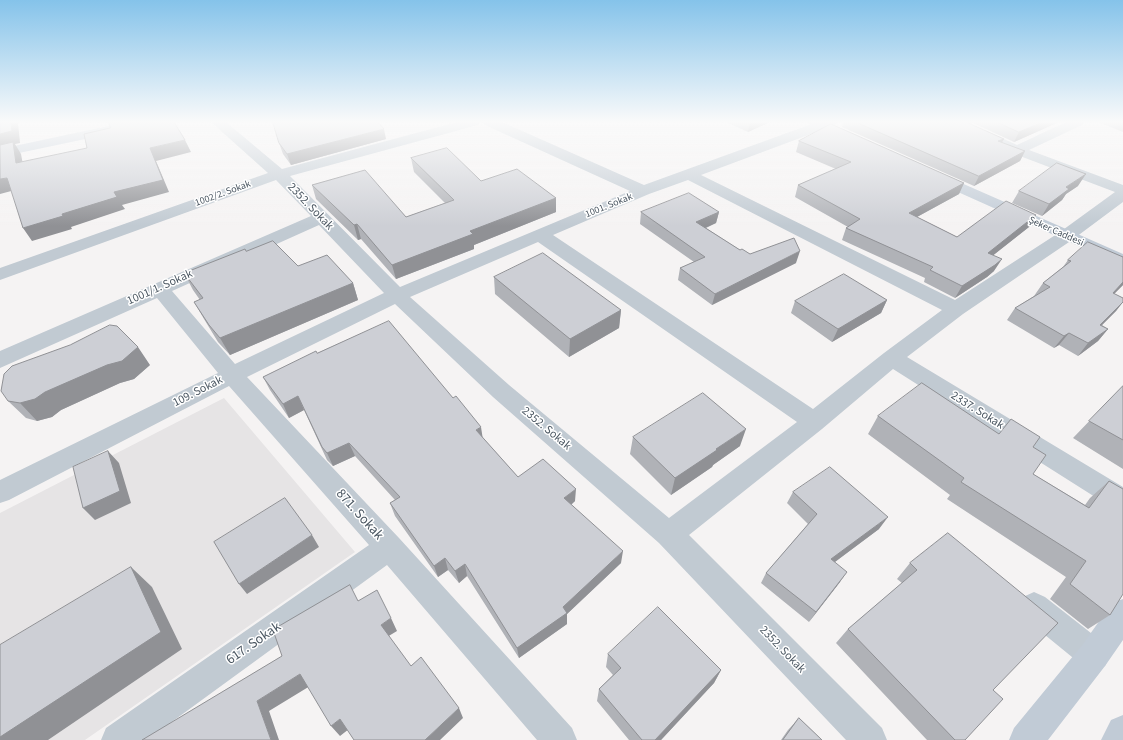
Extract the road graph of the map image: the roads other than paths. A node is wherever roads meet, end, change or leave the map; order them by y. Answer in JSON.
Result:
{"nodes":[{"id":1,"x":259,"y":157,"type":"edge"},
{"id":2,"x":344,"y":157,"type":"edge"},
{"id":3,"x":567,"y":157,"type":"edge"},
{"id":4,"x":737,"y":157,"type":"edge"},
{"id":5,"x":1034,"y":157,"type":"edge"},
{"id":6,"x":924,"y":171,"type":"edge"},
{"id":7,"x":279,"y":174,"type":"junction"},
{"id":8,"x":690,"y":175,"type":"junction"},
{"id":9,"x":1123,"y":190,"type":"edge"},
{"id":10,"x":643,"y":191,"type":"junction"},
{"id":11,"x":1123,"y":194,"type":"edge"},
{"id":12,"x":320,"y":218,"type":"junction"},
{"id":13,"x":539,"y":234,"type":"junction"},
{"id":14,"x":1066,"y":236,"type":"junction"},
{"id":15,"x":1123,"y":261,"type":"edge"},
{"id":16,"x":0,"y":274,"type":"edge"},
{"id":17,"x":159,"y":288,"type":"junction"},
{"id":18,"x":397,"y":295,"type":"junction"},
{"id":19,"x":956,"y":309,"type":"junction"},
{"id":20,"x":892,"y":358,"type":"junction"},
{"id":21,"x":0,"y":360,"type":"edge"},
{"id":22,"x":232,"y":375,"type":"junction"},
{"id":23,"x":814,"y":422,"type":"junction"},
{"id":24,"x":0,"y":492,"type":"edge"},
{"id":25,"x":1123,"y":501,"type":"edge"},
{"id":26,"x":669,"y":534,"type":"junction"},
{"id":27,"x":389,"y":547,"type":"junction"},
{"id":28,"x":1013,"y":590,"type":"edge"},
{"id":29,"x":1123,"y":614,"type":"edge"},
{"id":30,"x":1094,"y":654,"type":"junction"},
{"id":31,"x":1123,"y":732,"type":"edge"},
{"id":32,"x":118,"y":740,"type":"edge"},
{"id":33,"x":560,"y":740,"type":"edge"},
{"id":34,"x":870,"y":740,"type":"edge"},
{"id":35,"x":1026,"y":740,"type":"edge"},
{"id":36,"x":1118,"y":740,"type":"edge"}],
"edges":[{"from":1,"to":7,"type":"street","name":"2352. Sokak"},
{"from":2,"to":7,"type":"street","name":"1002/2. Sokak"},
{"from":3,"to":10,"type":"street"},
{"from":4,"to":8,"type":"street","name":"1001. Sokak"},
{"from":5,"to":9,"type":"street"},
{"from":6,"to":14,"type":"main road","name":"Şeker Caddesi"},
{"from":7,"to":12,"type":"street","name":"2352. Sokak"},
{"from":7,"to":16,"type":"street","name":"1002/2. Sokak"},
{"from":8,"to":10,"type":"street","name":"1001. Sokak"},
{"from":8,"to":19,"type":"street"},
{"from":10,"to":13,"type":"street","name":"1001. Sokak"},
{"from":11,"to":14,"type":"street"},
{"from":12,"to":17,"type":"street","name":"1001/1. Sokak"},
{"from":12,"to":18,"type":"street","name":"2352. Sokak"},
{"from":13,"to":18,"type":"street","name":"1001. Sokak"},
{"from":13,"to":23,"type":"street"},
{"from":14,"to":15,"type":"main road","name":"Şeker Caddesi"},
{"from":14,"to":19,"type":"street"},
{"from":17,"to":21,"type":"street","name":"1001/1. Sokak"},
{"from":17,"to":22,"type":"street","name":"871. Sokak"},
{"from":18,"to":22,"type":"street","name":"109. Sokak"},
{"from":18,"to":26,"type":"street","name":"2352. Sokak"},
{"from":19,"to":20,"type":"street"},
{"from":20,"to":23,"type":"street"},
{"from":20,"to":25,"type":"street","name":"2337. Sokak"},
{"from":22,"to":24,"type":"street","name":"109. Sokak"},
{"from":22,"to":27,"type":"street","name":"871. Sokak"},
{"from":23,"to":26,"type":"street"},
{"from":26,"to":34,"type":"street","name":"2352. Sokak"},
{"from":27,"to":32,"type":"street","name":"617. Sokak"},
{"from":27,"to":33,"type":"street","name":"871. Sokak"},
{"from":28,"to":30,"type":"street"},
{"from":29,"to":30,"type":"main road"},
{"from":30,"to":35,"type":"main road"},
{"from":31,"to":36,"type":"main road"}]}
